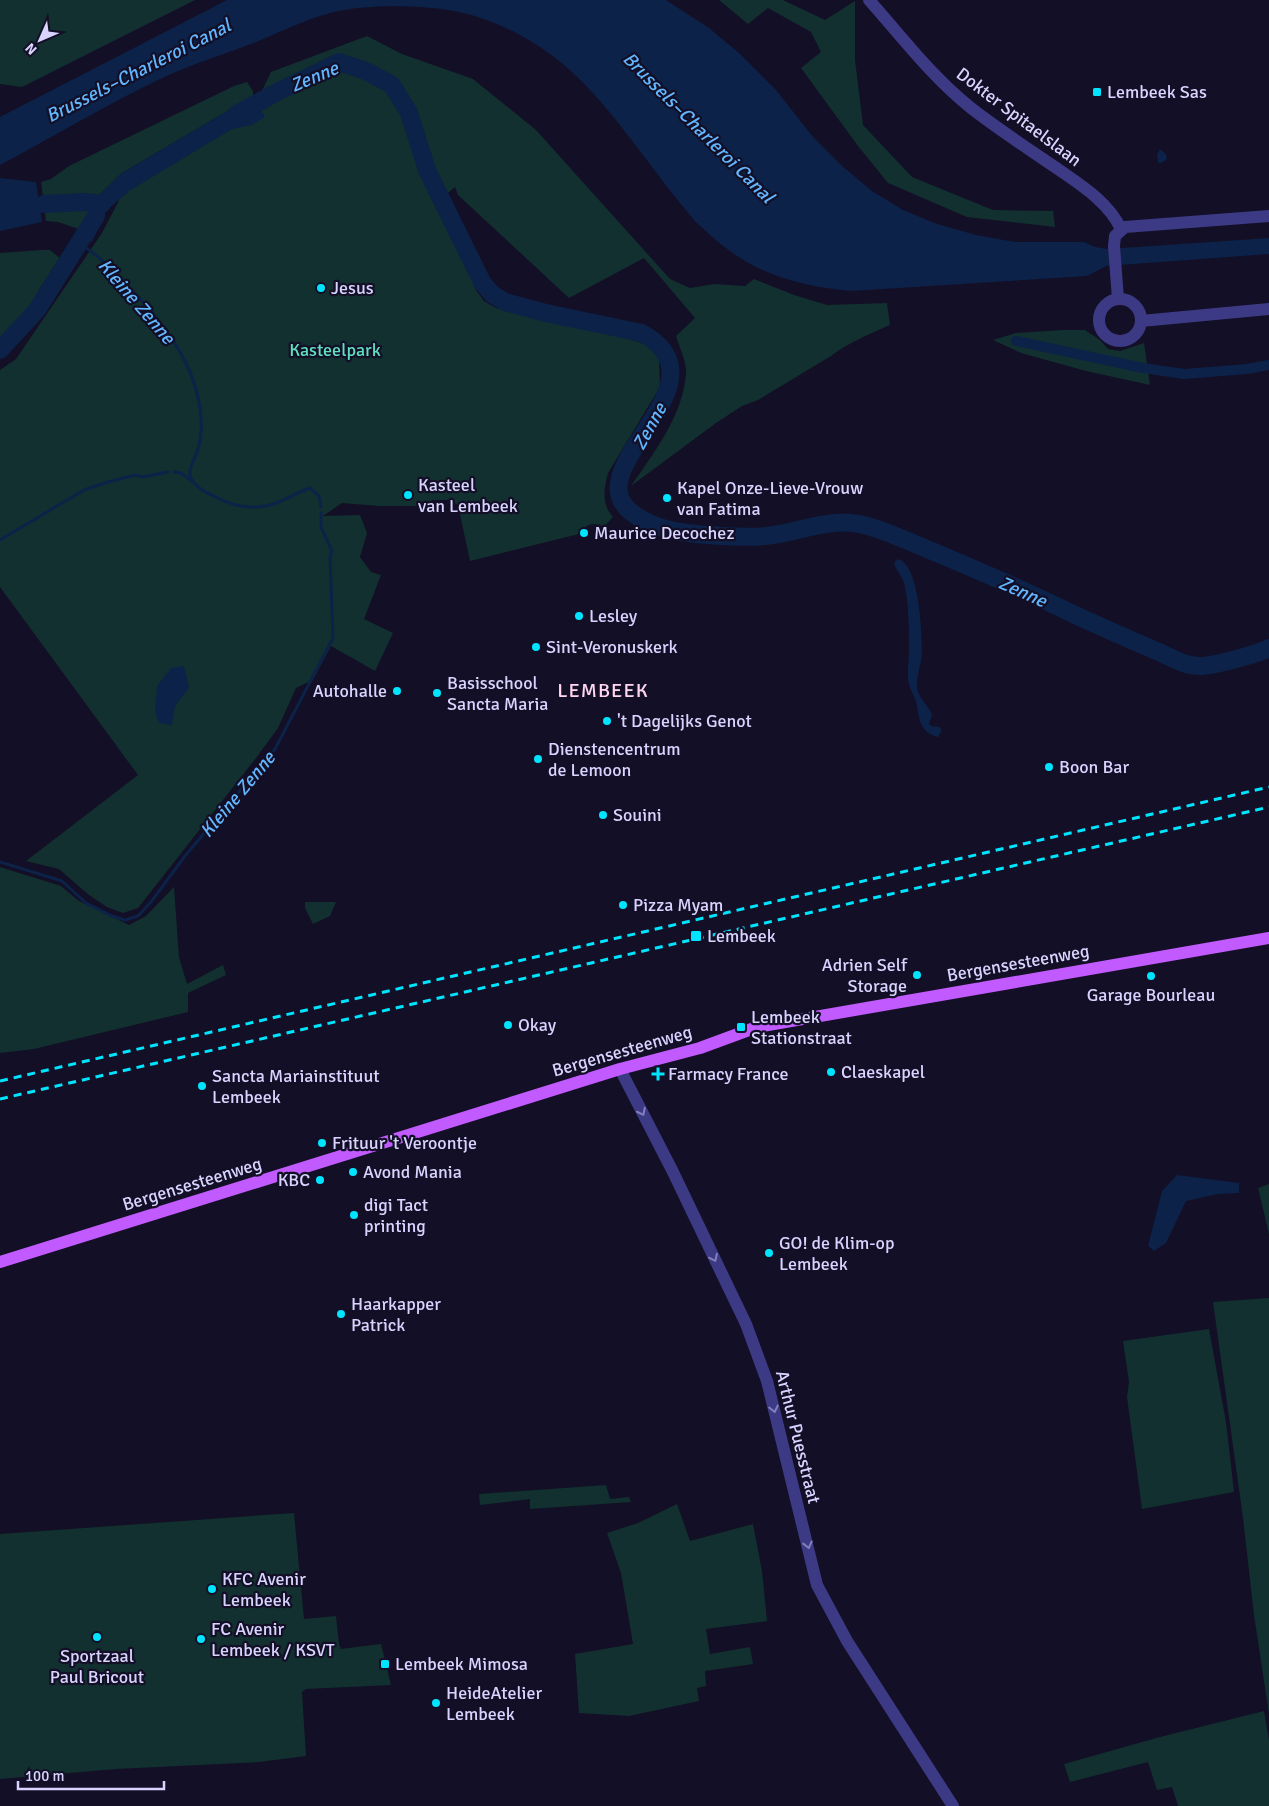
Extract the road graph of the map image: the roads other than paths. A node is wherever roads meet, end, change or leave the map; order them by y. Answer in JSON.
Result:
{"nodes":[{"id":1,"x":869,"y":0,"type":"edge"},
{"id":2,"x":1269,"y":216,"type":"edge"},
{"id":3,"x":1121,"y":229,"type":"junction"},
{"id":4,"x":1118,"y":299,"type":"junction"},
{"id":5,"x":1269,"y":309,"type":"edge"},
{"id":6,"x":1141,"y":321,"type":"junction"},
{"id":7,"x":1269,"y":938,"type":"edge"},
{"id":8,"x":620,"y":1069,"type":"junction"},
{"id":9,"x":0,"y":1262,"type":"edge"},
{"id":10,"x":953,"y":1806,"type":"edge"}],
"edges":[{"from":1,"to":3,"type":"street","name":"Dokter Spitaelslaan"},
{"from":2,"to":3,"type":"street"},
{"from":3,"to":4,"type":"street"},
{"from":4,"to":6,"type":"street"},
{"from":4,"to":6,"type":"street"},
{"from":5,"to":6,"type":"street"},
{"from":7,"to":8,"type":"main road","name":"Bergensesteenweg"},
{"from":8,"to":9,"type":"main road","name":"Bergensesteenweg"},
{"from":8,"to":10,"type":"street","name":"Arthur Puesstraat","one_way":true}]}
